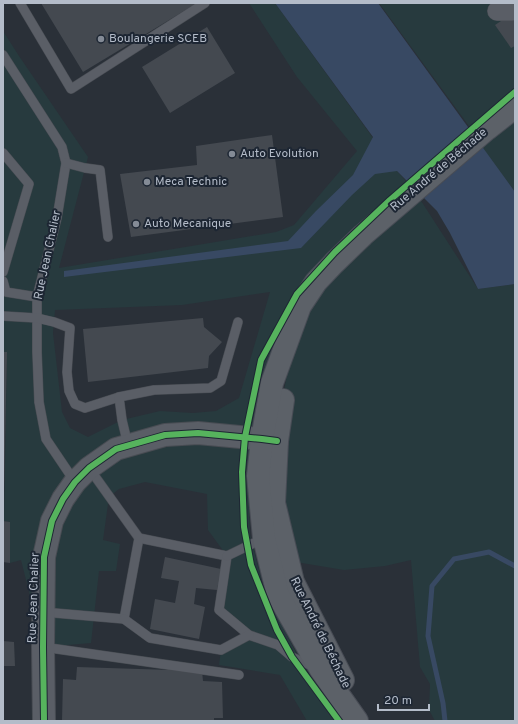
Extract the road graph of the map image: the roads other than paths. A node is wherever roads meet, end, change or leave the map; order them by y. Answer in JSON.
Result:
{"nodes":[{"id":1,"x":20,"y":3,"type":"edge"},
{"id":2,"x":205,"y":3,"type":"edge"},
{"id":3,"x":3,"y":55,"type":"edge"},
{"id":4,"x":515,"y":107,"type":"edge"},
{"id":5,"x":3,"y":154,"type":"edge"},
{"id":6,"x":66,"y":163,"type":"junction"},
{"id":7,"x":108,"y":237,"type":"dead end"},
{"id":8,"x":3,"y":272,"type":"edge"},
{"id":9,"x":3,"y":281,"type":"edge"},
{"id":10,"x":37,"y":297,"type":"junction"},
{"id":11,"x":3,"y":316,"type":"edge"},
{"id":12,"x":37,"y":318,"type":"junction"},
{"id":13,"x":238,"y":322,"type":"dead end"},
{"id":14,"x":119,"y":397,"type":"junction"},
{"id":15,"x":269,"y":440,"type":"junction"},
{"id":16,"x":128,"y":445,"type":"junction"},
{"id":17,"x":82,"y":475,"type":"junction"},
{"id":18,"x":139,"y":538,"type":"junction"},
{"id":19,"x":264,"y":538,"type":"junction"},
{"id":20,"x":227,"y":556,"type":"junction"},
{"id":21,"x":43,"y":612,"type":"junction"},
{"id":22,"x":124,"y":618,"type":"junction"},
{"id":23,"x":249,"y":635,"type":"junction"},
{"id":24,"x":43,"y":647,"type":"junction"},
{"id":25,"x":321,"y":670,"type":"junction"},
{"id":26,"x":239,"y":675,"type":"dead end"},
{"id":27,"x":44,"y":721,"type":"edge"},
{"id":28,"x":357,"y":721,"type":"edge"},
{"id":29,"x":364,"y":721,"type":"edge"}],
"edges":[{"from":1,"to":2,"type":"lane"},
{"from":3,"to":6,"type":"lane","name":"Rue Jean Chalier"},
{"from":4,"to":15,"type":"main road","name":"Rue André de Béchade"},
{"from":5,"to":8,"type":"lane"},
{"from":6,"to":7,"type":"lane"},
{"from":6,"to":10,"type":"lane","name":"Rue Jean Chalier"},
{"from":9,"to":10,"type":"lane"},
{"from":10,"to":12,"type":"lane","name":"Rue Jean Chalier"},
{"from":11,"to":12,"type":"lane"},
{"from":12,"to":14,"type":"lane"},
{"from":12,"to":17,"type":"lane","name":"Rue Jean Chalier"},
{"from":13,"to":14,"type":"lane"},
{"from":14,"to":16,"type":"lane"},
{"from":15,"to":16,"type":"street"},
{"from":15,"to":19,"type":"main road","name":"Rue André de Béchade"},
{"from":15,"to":29,"type":"main road","name":"Rue André de Béchade"},
{"from":16,"to":17,"type":"street"},
{"from":17,"to":18,"type":"lane"},
{"from":17,"to":21,"type":"street","name":"Rue Jean Chalier"},
{"from":18,"to":20,"type":"lane"},
{"from":18,"to":22,"type":"lane"},
{"from":19,"to":20,"type":"lane"},
{"from":19,"to":25,"type":"main road","name":"Rue André de Béchade"},
{"from":20,"to":23,"type":"lane"},
{"from":21,"to":22,"type":"lane"},
{"from":21,"to":24,"type":"street","name":"Rue Jean Chalier"},
{"from":22,"to":23,"type":"lane"},
{"from":23,"to":25,"type":"lane"},
{"from":24,"to":26,"type":"lane"},
{"from":24,"to":27,"type":"street","name":"Rue Jean Chalier"},
{"from":25,"to":28,"type":"main road","name":"Rue André de Béchade"}]}
